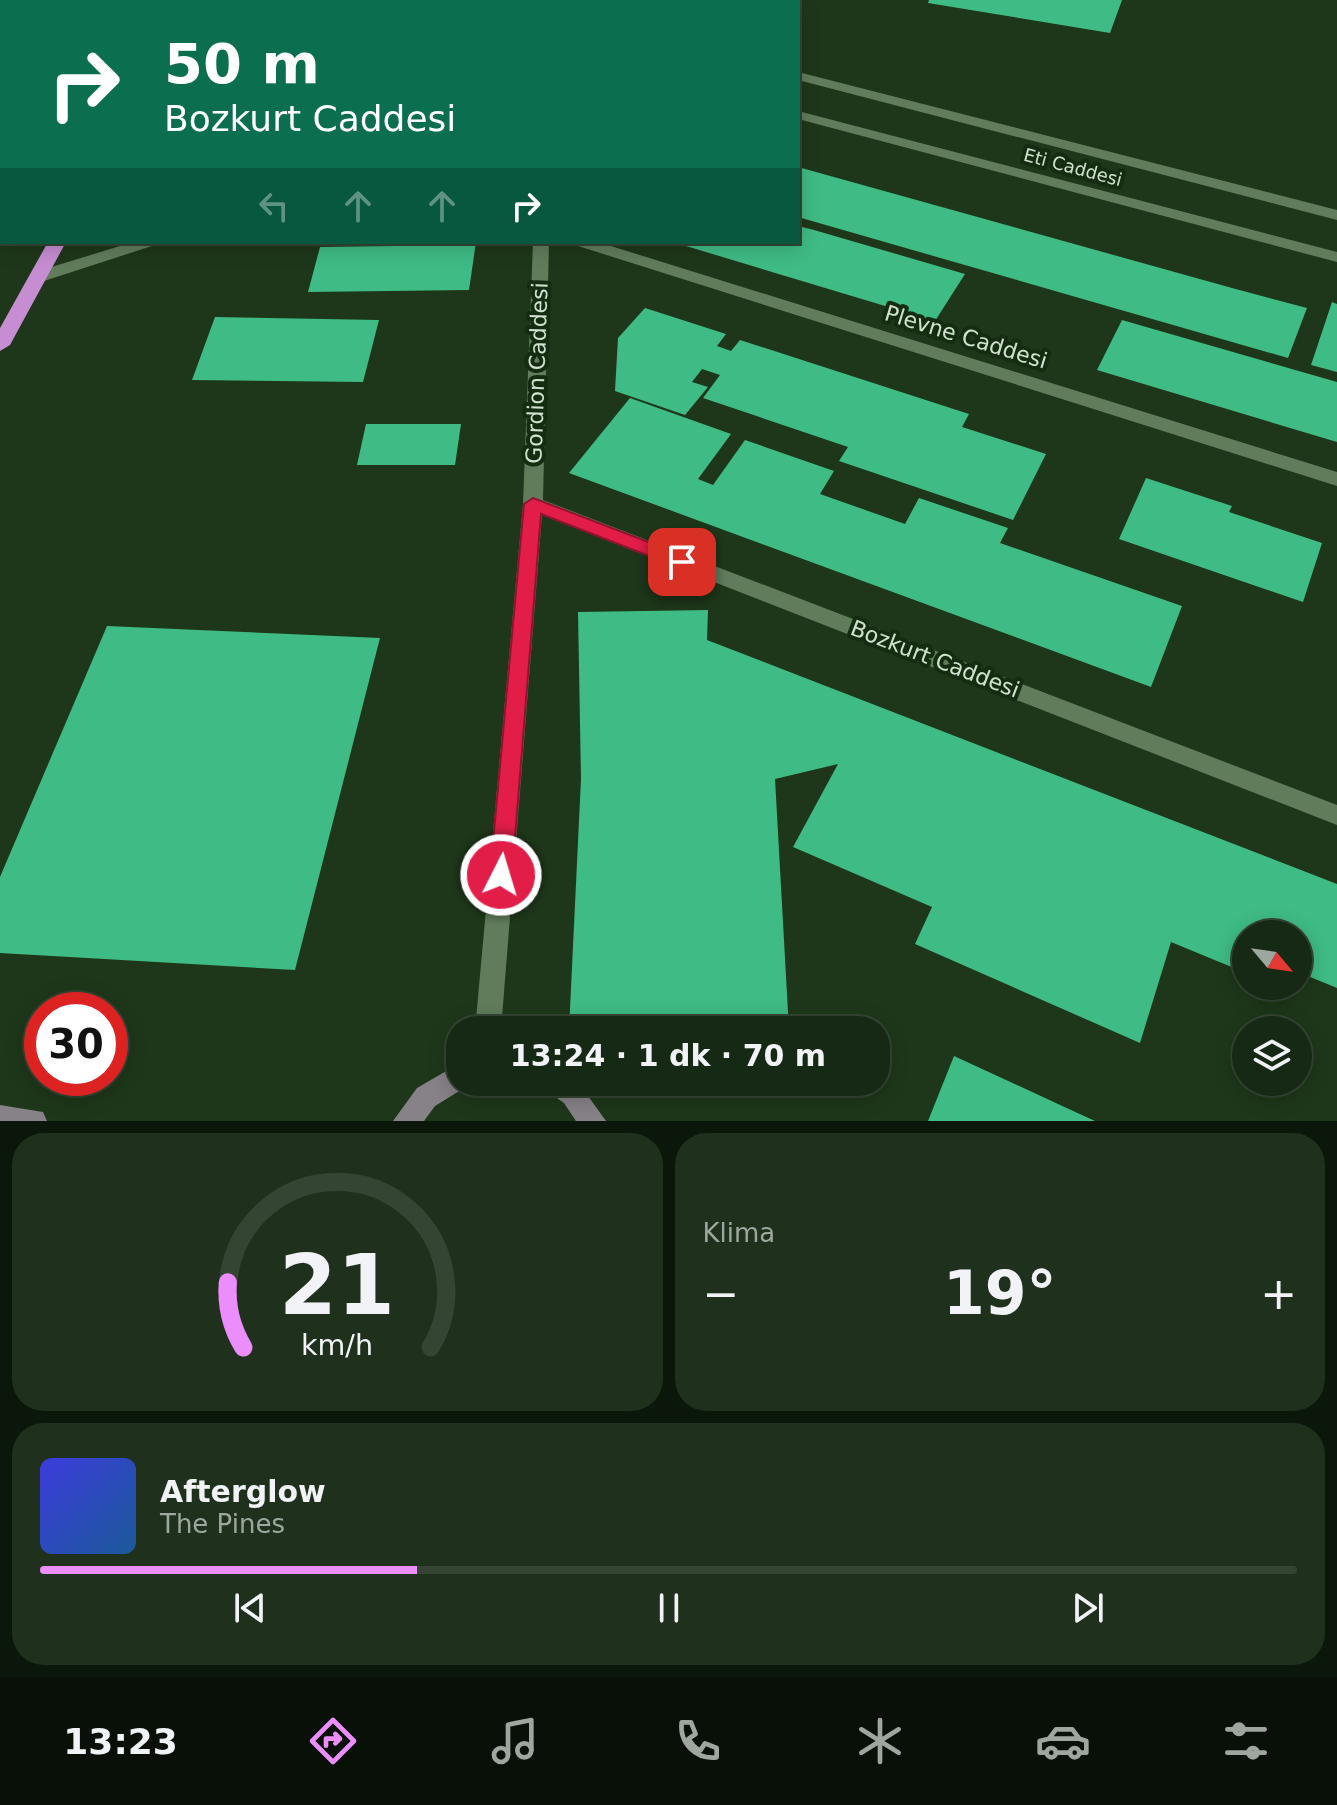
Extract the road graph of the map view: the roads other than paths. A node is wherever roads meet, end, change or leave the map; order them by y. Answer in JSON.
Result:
{"nodes":[{"id":1,"x":800,"y":77,"type":"edge"},
{"id":2,"x":800,"y":116,"type":"edge"},
{"id":3,"x":1337,"y":215,"type":"edge"},
{"id":4,"x":56,"y":244,"type":"edge"},
{"id":5,"x":143,"y":244,"type":"edge"},
{"id":6,"x":541,"y":244,"type":"edge"},
{"id":7,"x":587,"y":244,"type":"edge"},
{"id":8,"x":1337,"y":257,"type":"edge"},
{"id":9,"x":38,"y":277,"type":"junction"},
{"id":10,"x":0,"y":345,"type":"edge"},
{"id":11,"x":1337,"y":479,"type":"edge"},
{"id":12,"x":533,"y":504,"type":"junction"},
{"id":13,"x":1337,"y":815,"type":"edge"},
{"id":14,"x":489,"y":1016,"type":"edge"},
{"id":15,"x":446,"y":1085,"type":"edge"},
{"id":16,"x":574,"y":1096,"type":"edge"},
{"id":17,"x":0,"y":1118,"type":"edge"},
{"id":18,"x":33,"y":1121,"type":"edge"},
{"id":19,"x":407,"y":1121,"type":"edge"},
{"id":20,"x":592,"y":1121,"type":"edge"}],
"edges":[{"from":1,"to":3,"type":"street","name":"Eti Caddesi"},
{"from":2,"to":8,"type":"street","name":"Eti Caddesi"},
{"from":4,"to":9,"type":"highway"},
{"from":5,"to":9,"type":"street"},
{"from":6,"to":12,"type":"street","name":"Gordion Caddesi"},
{"from":7,"to":11,"type":"street","name":"Plevne Caddesi"},
{"from":9,"to":10,"type":"highway"},
{"from":12,"to":13,"type":"street","name":"Bozkurt Caddesi"},
{"from":12,"to":14,"type":"street","name":"Gordion Caddesi"},
{"from":15,"to":19,"type":"main road"},
{"from":16,"to":20,"type":"main road"},
{"from":17,"to":18,"type":"main road"}]}
